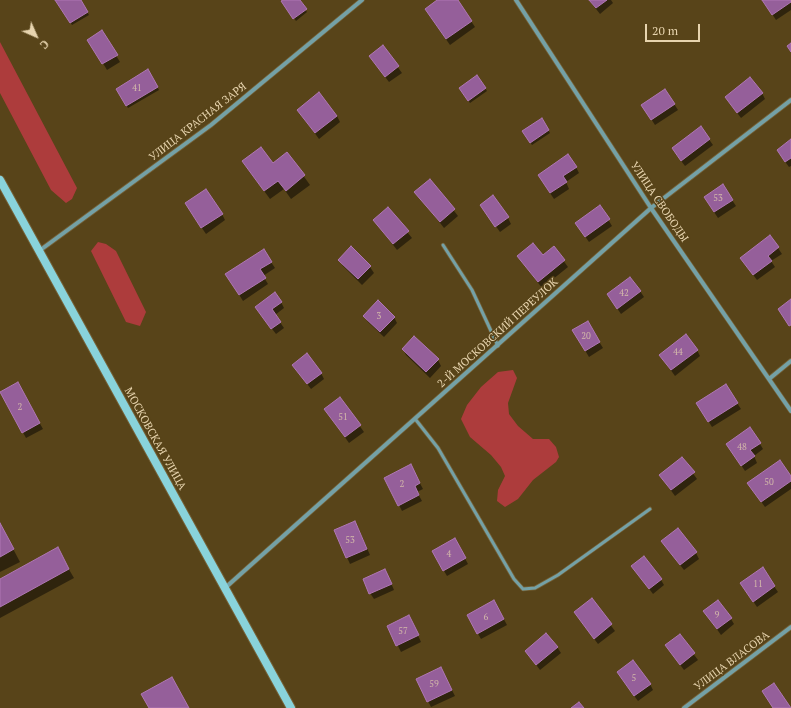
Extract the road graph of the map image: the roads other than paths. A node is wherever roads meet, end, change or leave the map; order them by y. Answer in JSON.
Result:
{"nodes":[{"id":1,"x":362,"y":0,"type":"edge"},
{"id":2,"x":516,"y":0,"type":"edge"},
{"id":3,"x":791,"y":100,"type":"edge"},
{"id":4,"x":0,"y":180,"type":"edge"},
{"id":5,"x":651,"y":208,"type":"junction"},
{"id":6,"x":444,"y":245,"type":"dead end"},
{"id":7,"x":39,"y":251,"type":"junction"},
{"id":8,"x":498,"y":346,"type":"junction"},
{"id":9,"x":791,"y":361,"type":"edge"},
{"id":10,"x":769,"y":379,"type":"junction"},
{"id":11,"x":791,"y":411,"type":"edge"},
{"id":12,"x":416,"y":420,"type":"junction"},
{"id":13,"x":650,"y":509,"type":"dead end"},
{"id":14,"x":225,"y":588,"type":"junction"},
{"id":15,"x":791,"y":627,"type":"edge"},
{"id":16,"x":291,"y":708,"type":"edge"},
{"id":17,"x":684,"y":708,"type":"edge"}],
"edges":[{"from":1,"to":7,"type":"street","name":"УЛИЦА КРАСНАЯ ЗАРЯ"},
{"from":2,"to":5,"type":"street","name":"УЛИЦА СВОБОДЫ"},
{"from":3,"to":5,"type":"street","name":"2-Й МОСКОВСКИЙ ПЕРЕУЛОК"},
{"from":4,"to":7,"type":"main road","name":"МОСКОВСКАЯ УЛИЦА"},
{"from":5,"to":8,"type":"street","name":"2-Й МОСКОВСКИЙ ПЕРЕУЛОК"},
{"from":5,"to":10,"type":"street","name":"УЛИЦА СВОБОДЫ"},
{"from":6,"to":8,"type":"lane"},
{"from":7,"to":14,"type":"main road","name":"МОСКОВСКАЯ УЛИЦА"},
{"from":8,"to":12,"type":"street","name":"2-Й МОСКОВСКИЙ ПЕРЕУЛОК"},
{"from":9,"to":10,"type":"street"},
{"from":10,"to":11,"type":"street","name":"УЛИЦА СВОБОДЫ"},
{"from":12,"to":13,"type":"lane"},
{"from":12,"to":14,"type":"street","name":"2-Й МОСКОВСКИЙ ПЕРЕУЛОК"},
{"from":14,"to":16,"type":"main road","name":"МОСКОВСКАЯ УЛИЦА"},
{"from":15,"to":17,"type":"street","name":"УЛИЦА ВЛАСОВА"}]}
